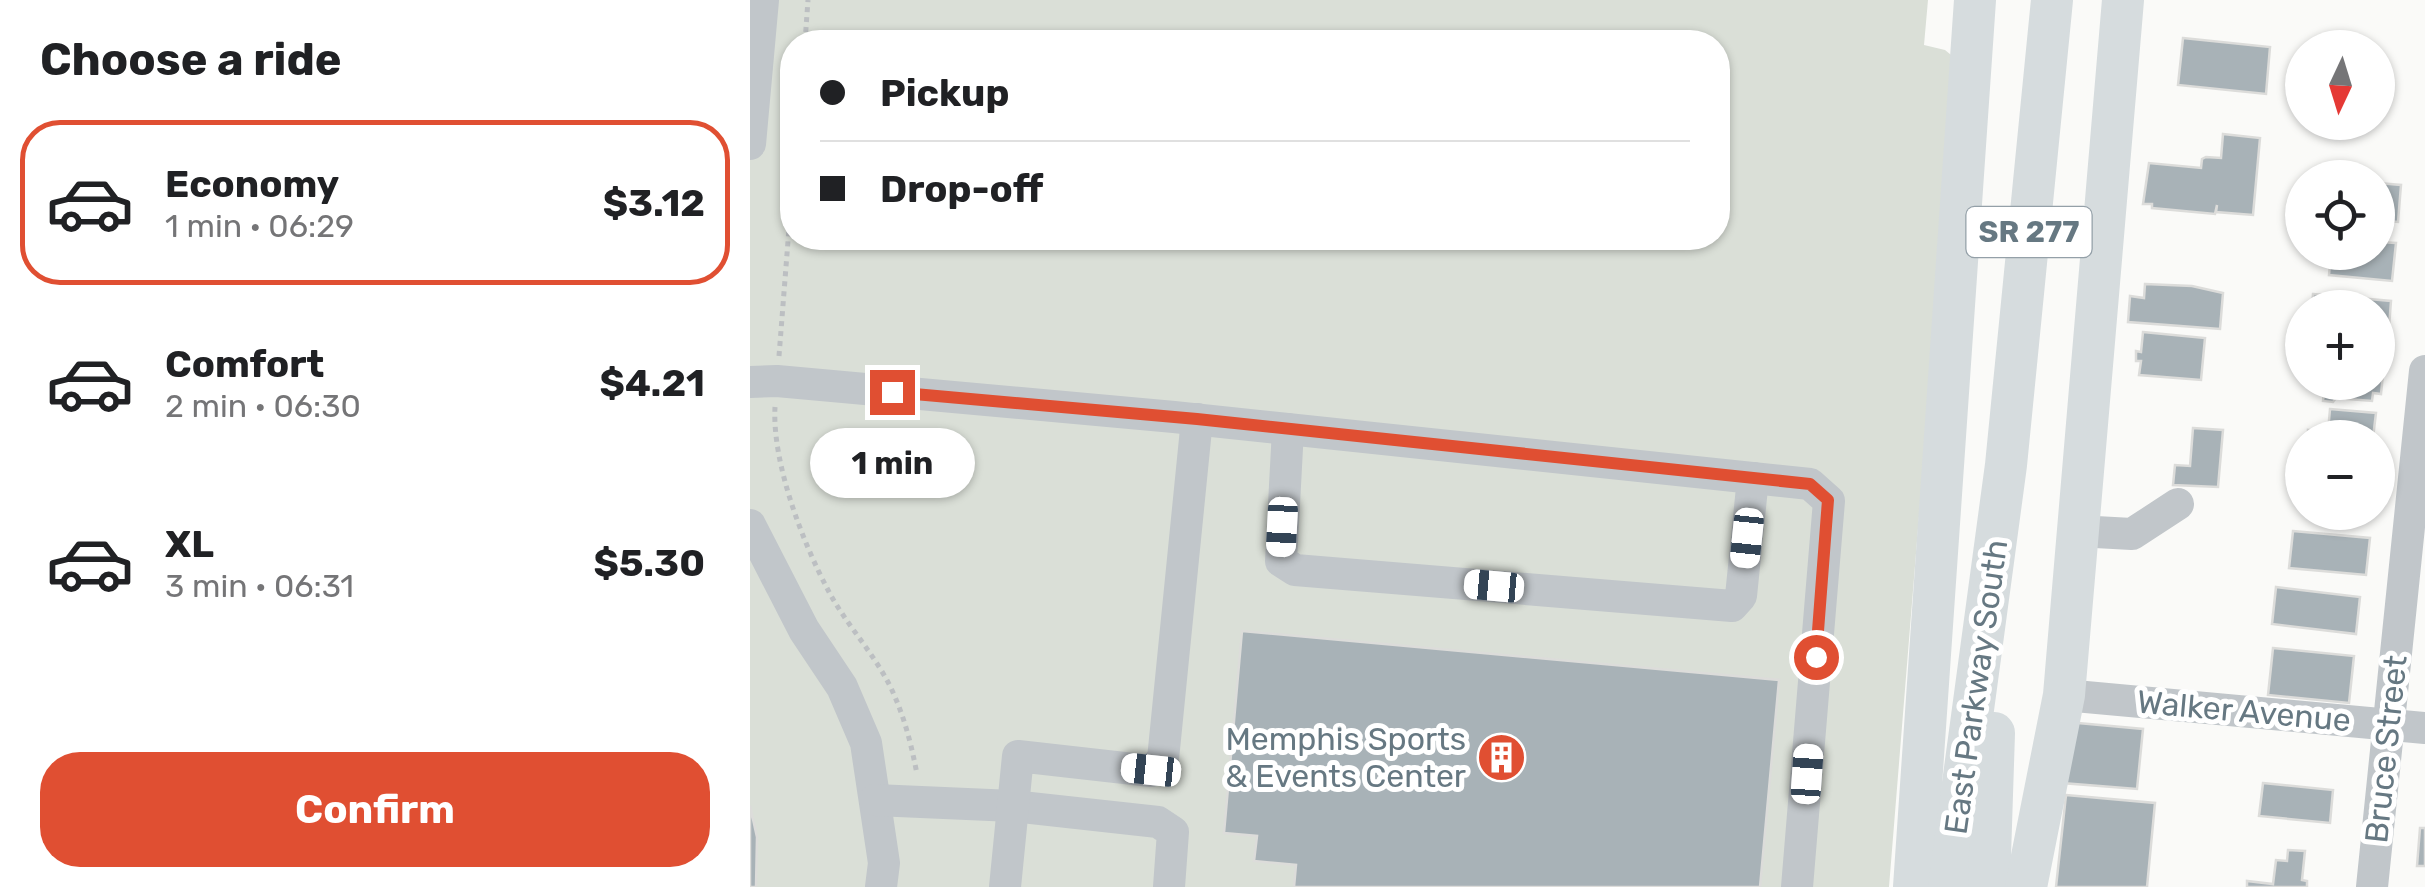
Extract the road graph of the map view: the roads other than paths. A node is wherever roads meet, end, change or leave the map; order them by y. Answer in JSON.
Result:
{"nodes":[{"id":1,"x":1975,"y":0,"type":"edge"},
{"id":2,"x":2052,"y":0,"type":"edge"},
{"id":3,"x":2124,"y":0,"type":"edge"},
{"id":4,"x":758,"y":21,"type":"edge"},
{"id":5,"x":750,"y":144,"type":"edge"},
{"id":6,"x":2425,"y":372,"type":"edge"},
{"id":7,"x":764,"y":381,"type":"edge"},
{"id":8,"x":1197,"y":419,"type":"junction"},
{"id":9,"x":1288,"y":429,"type":"junction"},
{"id":10,"x":2005,"y":476,"type":"junction"},
{"id":11,"x":1753,"y":478,"type":"junction"},
{"id":12,"x":2178,"y":504,"type":"dead end"},
{"id":13,"x":750,"y":525,"type":"edge"},
{"id":14,"x":2078,"y":531,"type":"junction"},
{"id":15,"x":2064,"y":695,"type":"junction"},
{"id":16,"x":2388,"y":724,"type":"junction"},
{"id":17,"x":2425,"y":728,"type":"edge"},
{"id":18,"x":875,"y":800,"type":"junction"},
{"id":19,"x":1013,"y":806,"type":"junction"},
{"id":20,"x":881,"y":887,"type":"edge"},
{"id":21,"x":1005,"y":887,"type":"edge"},
{"id":22,"x":1168,"y":887,"type":"edge"},
{"id":23,"x":1797,"y":887,"type":"edge"},
{"id":24,"x":1914,"y":887,"type":"edge"},
{"id":25,"x":1949,"y":887,"type":"edge"},
{"id":26,"x":1989,"y":887,"type":"edge"},
{"id":27,"x":2026,"y":887,"type":"edge"},
{"id":28,"x":2372,"y":887,"type":"edge"}],
"edges":[{"from":1,"to":24,"type":"main road"},
{"from":2,"to":10,"type":"main road","name":"East Parkway South","number":"SR 277"},
{"from":3,"to":14,"type":"main road"},
{"from":4,"to":5,"type":"street"},
{"from":6,"to":16,"type":"street","name":"Bruce Street"},
{"from":7,"to":8,"type":"street"},
{"from":8,"to":9,"type":"street"},
{"from":8,"to":19,"type":"street"},
{"from":9,"to":11,"type":"street"},
{"from":9,"to":11,"type":"street"},
{"from":10,"to":25,"type":"main road","name":"East Parkway South","number":"SR 277"},
{"from":10,"to":26,"type":"main road","name":"East Parkway South","number":"SR 277"},
{"from":11,"to":23,"type":"street"},
{"from":12,"to":14,"type":"street"},
{"from":13,"to":18,"type":"street"},
{"from":14,"to":15,"type":"main road"},
{"from":15,"to":16,"type":"street","name":"Walker Avenue"},
{"from":15,"to":27,"type":"main road"},
{"from":16,"to":17,"type":"street","name":"Walker Avenue"},
{"from":16,"to":28,"type":"street","name":"Bruce Street"},
{"from":18,"to":19,"type":"street"},
{"from":18,"to":20,"type":"street"},
{"from":19,"to":21,"type":"street"},
{"from":19,"to":22,"type":"street"}]}
